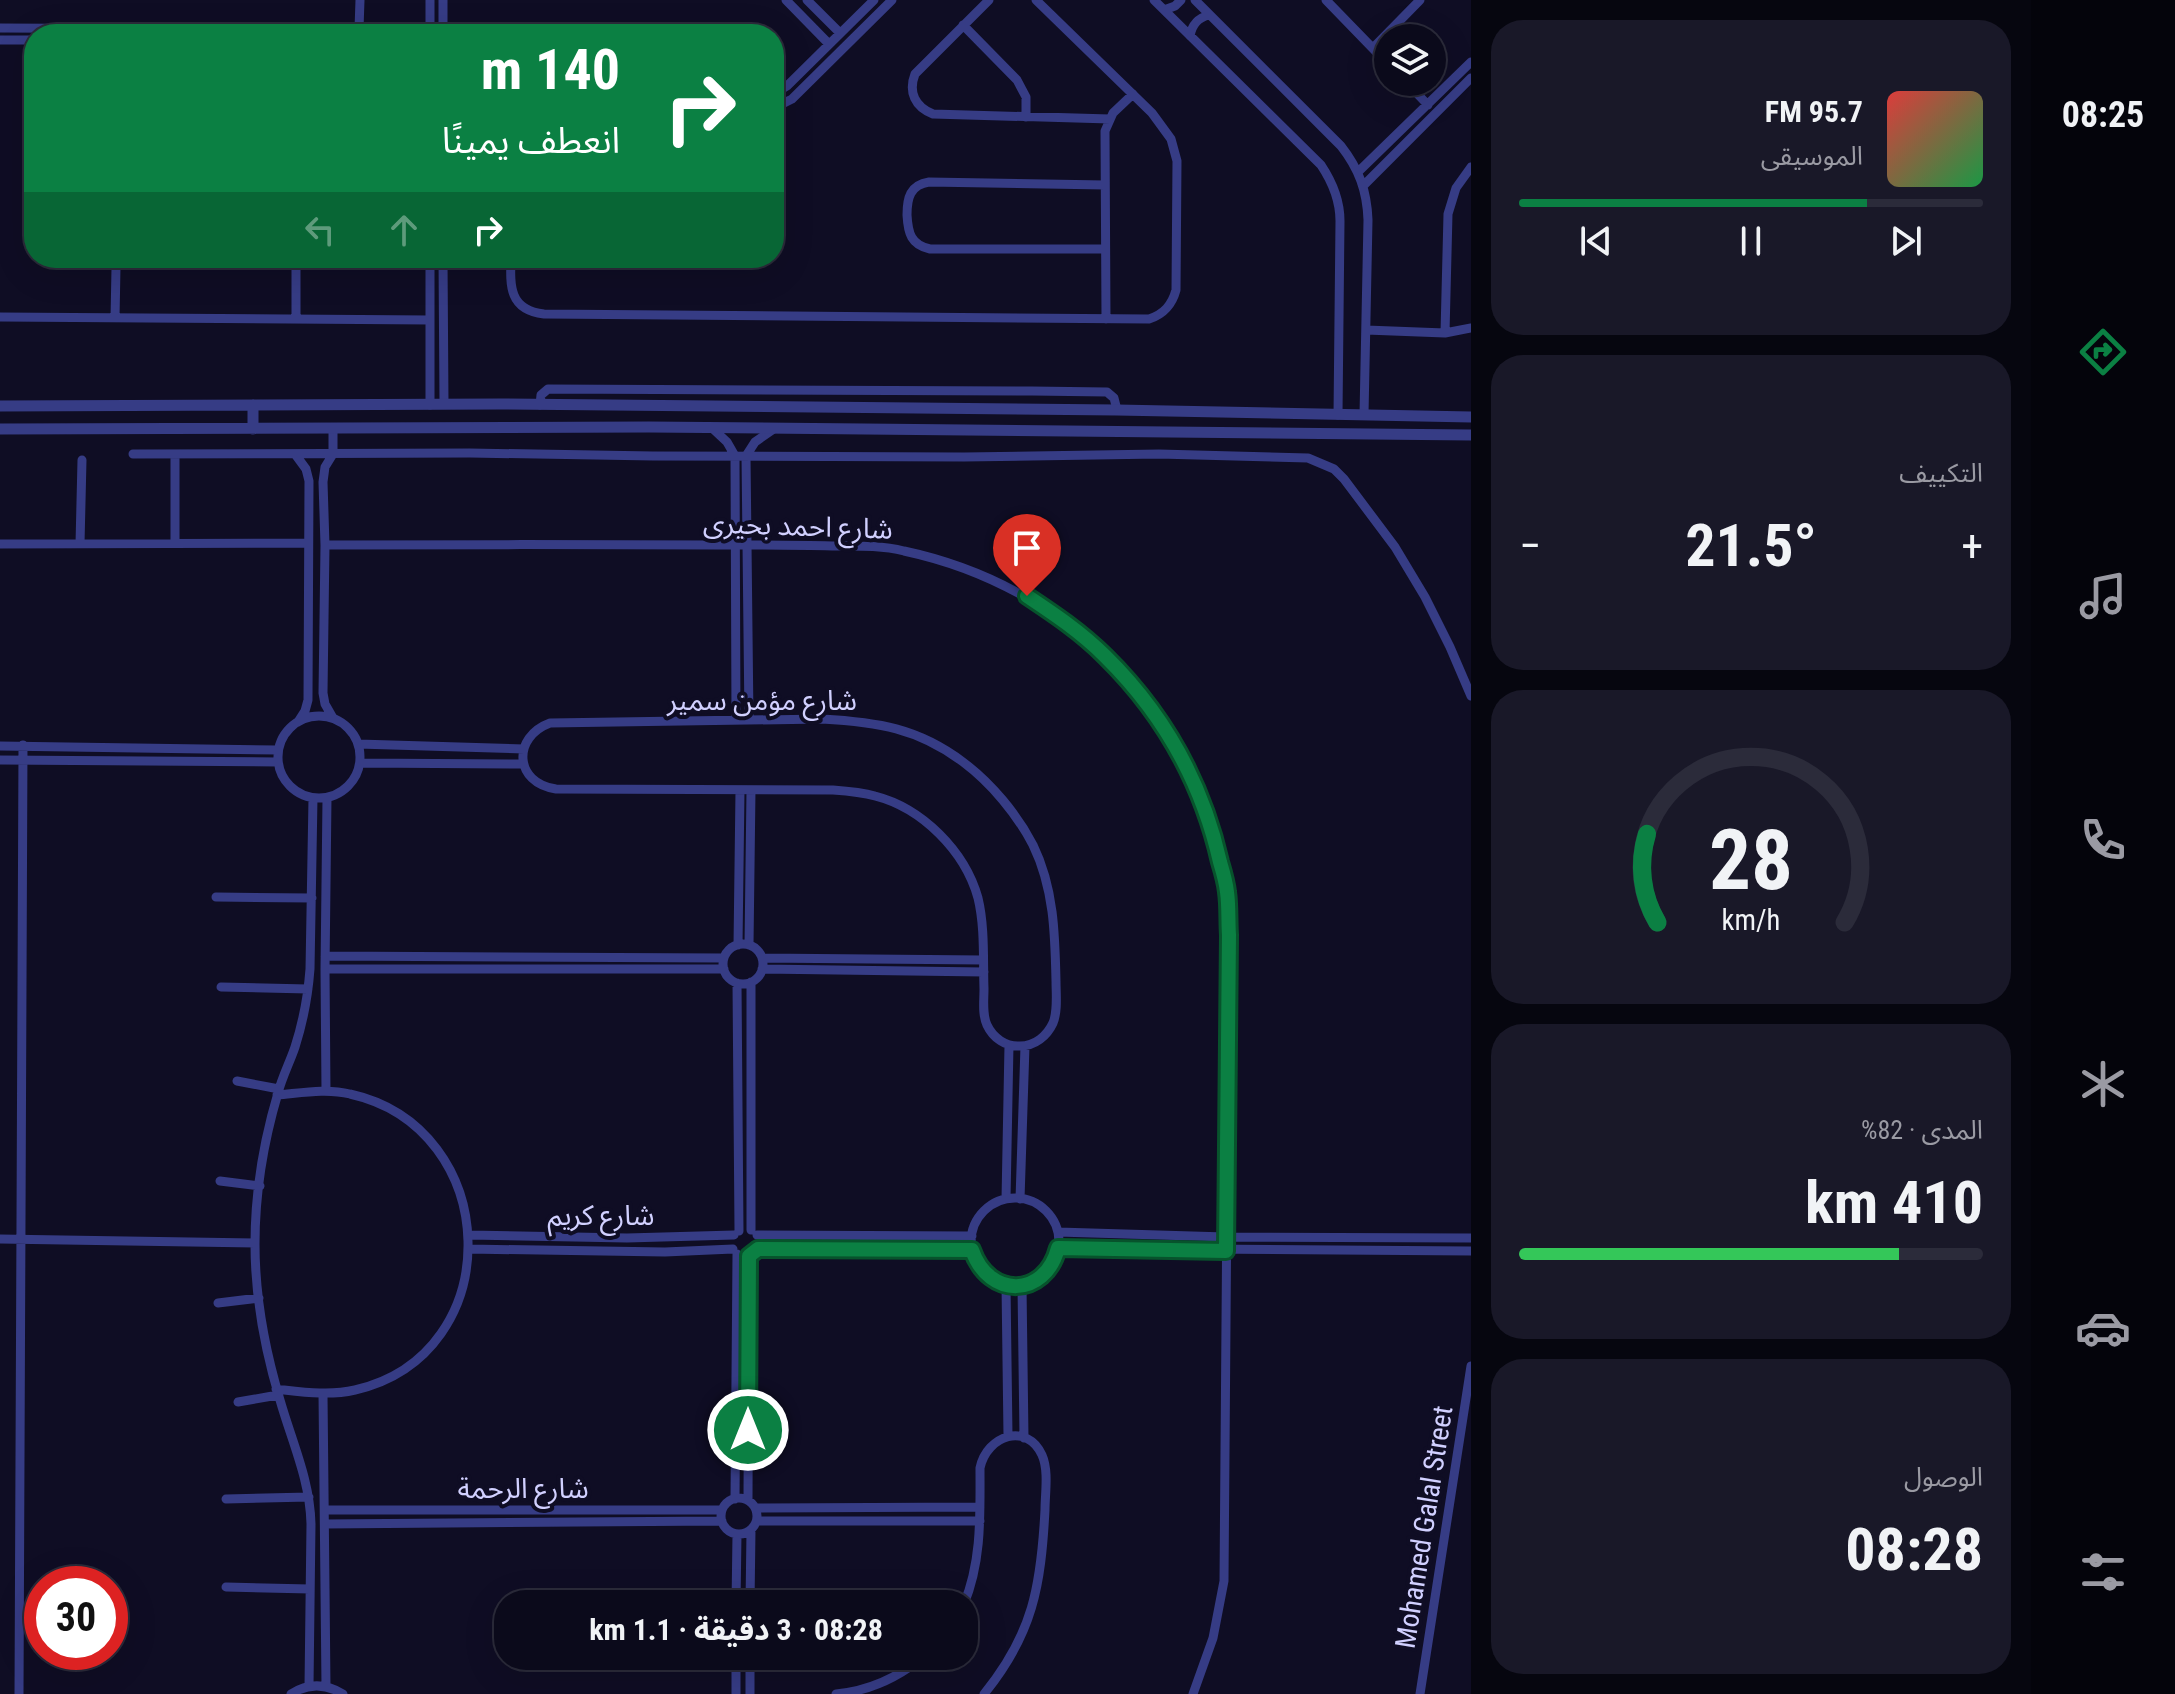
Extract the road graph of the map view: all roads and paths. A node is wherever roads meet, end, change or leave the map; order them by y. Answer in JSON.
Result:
{"nodes":[{"id":1,"x":360,"y":0,"type":"edge"},
{"id":2,"x":430,"y":0,"type":"edge"},
{"id":3,"x":443,"y":0,"type":"edge"},
{"id":4,"x":786,"y":0,"type":"edge"},
{"id":5,"x":807,"y":0,"type":"edge"},
{"id":6,"x":874,"y":0,"type":"edge"},
{"id":7,"x":892,"y":0,"type":"edge"},
{"id":8,"x":989,"y":0,"type":"edge"},
{"id":9,"x":1036,"y":0,"type":"edge"},
{"id":10,"x":1154,"y":0,"type":"edge"},
{"id":11,"x":1181,"y":0,"type":"edge"},
{"id":12,"x":1195,"y":0,"type":"edge"},
{"id":13,"x":1326,"y":0,"type":"edge"},
{"id":14,"x":1419,"y":1,"type":"edge"},
{"id":15,"x":1164,"y":10,"type":"junction"},
{"id":16,"x":1209,"y":15,"type":"junction"},
{"id":17,"x":359,"y":24,"type":"edge"},
{"id":18,"x":430,"y":24,"type":"edge"},
{"id":19,"x":443,"y":24,"type":"edge"},
{"id":20,"x":963,"y":25,"type":"junction"},
{"id":21,"x":0,"y":28,"type":"edge"},
{"id":22,"x":24,"y":28,"type":"edge"},
{"id":23,"x":840,"y":33,"type":"junction"},
{"id":24,"x":1190,"y":36,"type":"junction"},
{"id":25,"x":0,"y":40,"type":"edge"},
{"id":26,"x":24,"y":40,"type":"edge"},
{"id":27,"x":829,"y":44,"type":"junction"},
{"id":28,"x":1373,"y":48,"type":"joint"},
{"id":29,"x":1471,"y":62,"type":"edge"},
{"id":30,"x":1471,"y":78,"type":"edge"},
{"id":31,"x":784,"y":88,"type":"edge"},
{"id":32,"x":1133,"y":94,"type":"junction"},
{"id":33,"x":1419,"y":96,"type":"edge"},
{"id":34,"x":784,"y":103,"type":"edge"},
{"id":35,"x":1428,"y":105,"type":"junction"},
{"id":36,"x":1026,"y":117,"type":"junction"},
{"id":37,"x":1110,"y":119,"type":"junction"},
{"id":38,"x":1471,"y":167,"type":"edge"},
{"id":39,"x":1358,"y":172,"type":"junction"},
{"id":40,"x":1105,"y":185,"type":"junction"},
{"id":41,"x":1363,"y":186,"type":"junction"},
{"id":42,"x":1105,"y":249,"type":"junction"},
{"id":43,"x":116,"y":268,"type":"edge"},
{"id":44,"x":296,"y":268,"type":"edge"},
{"id":45,"x":430,"y":268,"type":"edge"},
{"id":46,"x":443,"y":268,"type":"edge"},
{"id":47,"x":511,"y":268,"type":"edge"},
{"id":48,"x":0,"y":317,"type":"edge"},
{"id":49,"x":115,"y":318,"type":"junction"},
{"id":50,"x":296,"y":319,"type":"junction"},
{"id":51,"x":1106,"y":319,"type":"junction"},
{"id":52,"x":430,"y":320,"type":"junction"},
{"id":53,"x":1471,"y":328,"type":"edge"},
{"id":54,"x":1366,"y":330,"type":"junction"},
{"id":55,"x":1445,"y":333,"type":"junction"},
{"id":56,"x":444,"y":404,"type":"junction"},
{"id":57,"x":253,"y":405,"type":"junction"},
{"id":58,"x":430,"y":405,"type":"junction"},
{"id":59,"x":540,"y":405,"type":"junction"},
{"id":60,"x":649,"y":405,"type":"junction"},
{"id":61,"x":0,"y":406,"type":"edge"},
{"id":62,"x":1014,"y":409,"type":"junction"},
{"id":63,"x":1117,"y":410,"type":"junction"},
{"id":64,"x":1229,"y":413,"type":"junction"},
{"id":65,"x":1338,"y":415,"type":"junction"},
{"id":66,"x":1364,"y":415,"type":"junction"},
{"id":67,"x":1471,"y":417,"type":"edge"},
{"id":68,"x":649,"y":427,"type":"junction"},
{"id":69,"x":711,"y":427,"type":"junction"},
{"id":70,"x":776,"y":427,"type":"junction"},
{"id":71,"x":333,"y":428,"type":"junction"},
{"id":72,"x":0,"y":429,"type":"edge"},
{"id":73,"x":253,"y":429,"type":"junction"},
{"id":74,"x":1015,"y":430,"type":"junction"},
{"id":75,"x":1229,"y":432,"type":"junction"},
{"id":76,"x":1471,"y":435,"type":"edge"},
{"id":77,"x":133,"y":454,"type":"dead end"},
{"id":78,"x":175,"y":454,"type":"junction"},
{"id":79,"x":295,"y":454,"type":"junction"},
{"id":80,"x":333,"y":454,"type":"junction"},
{"id":81,"x":735,"y":456,"type":"junction"},
{"id":82,"x":746,"y":456,"type":"junction"},
{"id":83,"x":82,"y":460,"type":"dead end"},
{"id":84,"x":175,"y":543,"type":"junction"},
{"id":85,"x":308,"y":543,"type":"junction"},
{"id":86,"x":0,"y":544,"type":"edge"},
{"id":87,"x":80,"y":544,"type":"junction"},
{"id":88,"x":325,"y":545,"type":"junction"},
{"id":89,"x":735,"y":545,"type":"junction"},
{"id":90,"x":747,"y":545,"type":"junction"},
{"id":91,"x":1471,"y":696,"type":"edge"},
{"id":92,"x":333,"y":718,"type":"junction"},
{"id":93,"x":736,"y":720,"type":"junction"},
{"id":94,"x":749,"y":720,"type":"junction"},
{"id":95,"x":298,"y":722,"type":"junction"},
{"id":96,"x":358,"y":744,"type":"junction"},
{"id":97,"x":23,"y":745,"type":"junction"},
{"id":98,"x":0,"y":746,"type":"edge"},
{"id":99,"x":524,"y":749,"type":"junction"},
{"id":100,"x":278,"y":750,"type":"junction"},
{"id":101,"x":0,"y":760,"type":"edge"},
{"id":102,"x":23,"y":760,"type":"junction"},
{"id":103,"x":278,"y":762,"type":"junction"},
{"id":104,"x":360,"y":763,"type":"junction"},
{"id":105,"x":523,"y":764,"type":"junction"},
{"id":106,"x":740,"y":790,"type":"junction"},
{"id":107,"x":751,"y":790,"type":"junction"},
{"id":108,"x":313,"y":798,"type":"junction"},
{"id":109,"x":327,"y":798,"type":"junction"},
{"id":110,"x":216,"y":897,"type":"dead end"},
{"id":111,"x":312,"y":898,"type":"junction"},
{"id":112,"x":743,"y":945,"type":"junction"},
{"id":113,"x":325,"y":956,"type":"junction"},
{"id":114,"x":724,"y":958,"type":"junction"},
{"id":115,"x":983,"y":960,"type":"junction"},
{"id":116,"x":762,"y":964,"type":"junction"},
{"id":117,"x":325,"y":969,"type":"junction"},
{"id":118,"x":724,"y":969,"type":"junction"},
{"id":119,"x":984,"y":972,"type":"junction"},
{"id":120,"x":751,"y":982,"type":"junction"},
{"id":121,"x":737,"y":983,"type":"junction"},
{"id":122,"x":221,"y":987,"type":"dead end"},
{"id":123,"x":308,"y":989,"type":"junction"},
{"id":124,"x":1009,"y":1045,"type":"junction"},
{"id":125,"x":1025,"y":1046,"type":"junction"},
{"id":126,"x":237,"y":1081,"type":"dead end"},
{"id":127,"x":326,"y":1091,"type":"junction"},
{"id":128,"x":278,"y":1092,"type":"junction"},
{"id":129,"x":220,"y":1181,"type":"dead end"},
{"id":130,"x":260,"y":1186,"type":"junction"},
{"id":131,"x":1006,"y":1199,"type":"junction"},
{"id":132,"x":1020,"y":1199,"type":"junction"},
{"id":133,"x":1058,"y":1232,"type":"junction"},
{"id":134,"x":736,"y":1233,"type":"junction"},
{"id":135,"x":754,"y":1233,"type":"junction"},
{"id":136,"x":469,"y":1235,"type":"junction"},
{"id":137,"x":972,"y":1236,"type":"junction"},
{"id":138,"x":541,"y":1237,"type":"junction"},
{"id":139,"x":1226,"y":1237,"type":"junction"},
{"id":140,"x":1471,"y":1238,"type":"edge"},
{"id":141,"x":0,"y":1239,"type":"edge"},
{"id":142,"x":21,"y":1239,"type":"junction"},
{"id":143,"x":255,"y":1243,"type":"junction"},
{"id":144,"x":1058,"y":1248,"type":"junction"},
{"id":145,"x":469,"y":1249,"type":"junction"},
{"id":146,"x":758,"y":1249,"type":"junction"},
{"id":147,"x":541,"y":1250,"type":"junction"},
{"id":148,"x":972,"y":1250,"type":"junction"},
{"id":149,"x":735,"y":1251,"type":"junction"},
{"id":150,"x":1226,"y":1251,"type":"junction"},
{"id":151,"x":1471,"y":1251,"type":"edge"},
{"id":152,"x":749,"y":1256,"type":"junction"},
{"id":153,"x":1006,"y":1285,"type":"junction"},
{"id":154,"x":1022,"y":1286,"type":"junction"},
{"id":155,"x":259,"y":1298,"type":"junction"},
{"id":156,"x":218,"y":1303,"type":"dead end"},
{"id":157,"x":1471,"y":1366,"type":"edge"},
{"id":158,"x":277,"y":1392,"type":"junction"},
{"id":159,"x":323,"y":1394,"type":"junction"},
{"id":160,"x":238,"y":1402,"type":"dead end"},
{"id":161,"x":1008,"y":1436,"type":"junction"},
{"id":162,"x":1024,"y":1438,"type":"junction"},
{"id":163,"x":309,"y":1497,"type":"junction"},
{"id":164,"x":226,"y":1499,"type":"dead end"},
{"id":165,"x":735,"y":1499,"type":"junction"},
{"id":166,"x":752,"y":1504,"type":"junction"},
{"id":167,"x":980,"y":1507,"type":"junction"},
{"id":168,"x":325,"y":1510,"type":"junction"},
{"id":169,"x":722,"y":1510,"type":"junction"},
{"id":170,"x":722,"y":1521,"type":"junction"},
{"id":171,"x":980,"y":1521,"type":"junction"},
{"id":172,"x":325,"y":1524,"type":"junction"},
{"id":173,"x":754,"y":1526,"type":"junction"},
{"id":174,"x":737,"y":1534,"type":"junction"},
{"id":175,"x":226,"y":1587,"type":"dead end"},
{"id":176,"x":310,"y":1589,"type":"junction"},
{"id":177,"x":736,"y":1590,"type":"edge"},
{"id":178,"x":751,"y":1590,"type":"edge"},
{"id":179,"x":970,"y":1590,"type":"edge"},
{"id":180,"x":736,"y":1670,"type":"edge"},
{"id":181,"x":750,"y":1670,"type":"edge"},
{"id":182,"x":905,"y":1670,"type":"edge"},
{"id":183,"x":309,"y":1686,"type":"junction"},
{"id":184,"x":326,"y":1686,"type":"junction"},
{"id":185,"x":19,"y":1694,"type":"edge"},
{"id":186,"x":291,"y":1694,"type":"edge"},
{"id":187,"x":343,"y":1694,"type":"edge"},
{"id":188,"x":736,"y":1694,"type":"edge"},
{"id":189,"x":750,"y":1694,"type":"edge"},
{"id":190,"x":836,"y":1694,"type":"edge"},
{"id":191,"x":984,"y":1694,"type":"edge"},
{"id":192,"x":1193,"y":1694,"type":"edge"},
{"id":193,"x":1420,"y":1694,"type":"edge"}],
"edges":[{"from":1,"to":17,"type":"street"},
{"from":2,"to":18,"type":"street"},
{"from":3,"to":19,"type":"street"},
{"from":4,"to":27,"type":"street"},
{"from":5,"to":23,"type":"street"},
{"from":6,"to":23,"type":"street"},
{"from":7,"to":34,"type":"street"},
{"from":8,"to":20,"type":"street"},
{"from":9,"to":32,"type":"street"},
{"from":10,"to":15,"type":"street"},
{"from":11,"to":15,"type":"street"},
{"from":12,"to":16,"type":"street"},
{"from":13,"to":28,"type":"street"},
{"from":14,"to":28,"type":"street"},
{"from":15,"to":24,"type":"street"},
{"from":16,"to":24,"type":"street"},
{"from":16,"to":39,"type":"street"},
{"from":20,"to":36,"type":"street"},
{"from":20,"to":36,"type":"street"},
{"from":21,"to":22,"type":"street"},
{"from":21,"to":25,"type":"street"},
{"from":23,"to":27,"type":"street"},
{"from":24,"to":65,"type":"street"},
{"from":25,"to":26,"type":"street"},
{"from":27,"to":31,"type":"street"},
{"from":29,"to":35,"type":"street"},
{"from":30,"to":41,"type":"street"},
{"from":32,"to":37,"type":"street"},
{"from":32,"to":51,"type":"street"},
{"from":33,"to":35,"type":"street"},
{"from":35,"to":39,"type":"street"},
{"from":36,"to":37,"type":"street"},
{"from":37,"to":40,"type":"street"},
{"from":38,"to":55,"type":"street"},
{"from":39,"to":41,"type":"street"},
{"from":40,"to":42,"type":"street"},
{"from":40,"to":42,"type":"street"},
{"from":41,"to":54,"type":"street"},
{"from":42,"to":51,"type":"street"},
{"from":43,"to":49,"type":"street"},
{"from":44,"to":50,"type":"street"},
{"from":45,"to":52,"type":"street"},
{"from":46,"to":56,"type":"street"},
{"from":47,"to":51,"type":"street"},
{"from":48,"to":49,"type":"street"},
{"from":49,"to":50,"type":"street"},
{"from":50,"to":52,"type":"street"},
{"from":52,"to":58,"type":"street"},
{"from":53,"to":55,"type":"street"},
{"from":54,"to":55,"type":"street"},
{"from":54,"to":66,"type":"street"},
{"from":56,"to":58,"type":"street"},
{"from":56,"to":59,"type":"street"},
{"from":57,"to":58,"type":"street"},
{"from":57,"to":61,"type":"street"},
{"from":57,"to":73,"type":"street"},
{"from":59,"to":60,"type":"street"},
{"from":59,"to":63,"type":"street"},
{"from":60,"to":62,"type":"street"},
{"from":60,"to":68,"type":"street"},
{"from":62,"to":63,"type":"street"},
{"from":62,"to":74,"type":"street"},
{"from":63,"to":64,"type":"street"},
{"from":64,"to":65,"type":"street"},
{"from":64,"to":75,"type":"street"},
{"from":65,"to":66,"type":"street"},
{"from":66,"to":67,"type":"street"},
{"from":68,"to":69,"type":"street"},
{"from":68,"to":71,"type":"street"},
{"from":69,"to":70,"type":"street"},
{"from":69,"to":81,"type":"street"},
{"from":70,"to":74,"type":"street"},
{"from":70,"to":82,"type":"street"},
{"from":71,"to":73,"type":"street"},
{"from":71,"to":80,"type":"street"},
{"from":72,"to":73,"type":"street"},
{"from":74,"to":75,"type":"street"},
{"from":75,"to":76,"type":"street"},
{"from":77,"to":78,"type":"street"},
{"from":78,"to":79,"type":"street"},
{"from":78,"to":84,"type":"street"},
{"from":79,"to":80,"type":"street"},
{"from":79,"to":85,"type":"street"},
{"from":80,"to":81,"type":"street"},
{"from":80,"to":88,"type":"street"},
{"from":81,"to":82,"type":"street"},
{"from":81,"to":89,"type":"street"},
{"from":82,"to":90,"type":"street"},
{"from":82,"to":91,"type":"street"},
{"from":83,"to":87,"type":"street"},
{"from":84,"to":85,"type":"street"},
{"from":84,"to":87,"type":"street"},
{"from":85,"to":95,"type":"street"},
{"from":86,"to":87,"type":"street"},
{"from":88,"to":89,"type":"street","name":"شارع احمد بحيرى"},
{"from":88,"to":92,"type":"street"},
{"from":89,"to":90,"type":"street","name":"شارع احمد بحيرى"},
{"from":89,"to":93,"type":"street"},
{"from":90,"to":94,"type":"street"},
{"from":90,"to":139,"type":"street","name":"شارع احمد بحيرى"},
{"from":92,"to":95,"type":"street"},
{"from":92,"to":96,"type":"street"},
{"from":93,"to":94,"type":"street","name":"شارع مؤمن سمير"},
{"from":93,"to":99,"type":"street","name":"شارع مؤمن سمير"},
{"from":94,"to":125,"type":"street","name":"شارع مؤمن سمير"},
{"from":95,"to":100,"type":"street"},
{"from":96,"to":99,"type":"street"},
{"from":96,"to":104,"type":"street"},
{"from":97,"to":98,"type":"street"},
{"from":97,"to":100,"type":"street"},
{"from":97,"to":102,"type":"street"},
{"from":99,"to":105,"type":"street"},
{"from":100,"to":103,"type":"street"},
{"from":101,"to":102,"type":"street"},
{"from":102,"to":103,"type":"street"},
{"from":102,"to":142,"type":"street"},
{"from":103,"to":108,"type":"street"},
{"from":104,"to":105,"type":"street"},
{"from":104,"to":109,"type":"street"},
{"from":105,"to":106,"type":"street"},
{"from":106,"to":107,"type":"street"},
{"from":106,"to":112,"type":"street"},
{"from":107,"to":112,"type":"street"},
{"from":107,"to":115,"type":"street"},
{"from":108,"to":109,"type":"street"},
{"from":108,"to":111,"type":"street"},
{"from":109,"to":113,"type":"street"},
{"from":110,"to":111,"type":"street"},
{"from":111,"to":123,"type":"street"},
{"from":112,"to":114,"type":"street"},
{"from":112,"to":116,"type":"street"},
{"from":113,"to":114,"type":"street"},
{"from":113,"to":117,"type":"street"},
{"from":114,"to":118,"type":"street"},
{"from":115,"to":116,"type":"street"},
{"from":115,"to":119,"type":"street"},
{"from":116,"to":119,"type":"street"},
{"from":116,"to":120,"type":"street"},
{"from":117,"to":118,"type":"street"},
{"from":117,"to":127,"type":"street"},
{"from":118,"to":121,"type":"street"},
{"from":119,"to":124,"type":"street"},
{"from":120,"to":121,"type":"street"},
{"from":120,"to":135,"type":"street"},
{"from":121,"to":134,"type":"street"},
{"from":122,"to":123,"type":"street"},
{"from":123,"to":128,"type":"street"},
{"from":124,"to":125,"type":"street"},
{"from":124,"to":131,"type":"street"},
{"from":125,"to":132,"type":"street"},
{"from":126,"to":128,"type":"street"},
{"from":127,"to":128,"type":"street"},
{"from":127,"to":136,"type":"street"},
{"from":128,"to":130,"type":"street"},
{"from":129,"to":130,"type":"street"},
{"from":130,"to":143,"type":"street"},
{"from":131,"to":132,"type":"street"},
{"from":131,"to":137,"type":"street"},
{"from":132,"to":133,"type":"street"},
{"from":133,"to":139,"type":"street"},
{"from":133,"to":144,"type":"street"},
{"from":134,"to":135,"type":"street"},
{"from":134,"to":138,"type":"street","name":"شارع كريم"},
{"from":134,"to":149,"type":"street"},
{"from":135,"to":137,"type":"street"},
{"from":135,"to":146,"type":"street"},
{"from":136,"to":138,"type":"street","name":"شارع كريم"},
{"from":136,"to":145,"type":"street"},
{"from":137,"to":148,"type":"street"},
{"from":138,"to":147,"type":"street"},
{"from":139,"to":140,"type":"street"},
{"from":139,"to":150,"type":"street","name":"شارع احمد بحيرى"},
{"from":141,"to":142,"type":"street"},
{"from":142,"to":143,"type":"street"},
{"from":142,"to":185,"type":"street"},
{"from":143,"to":155,"type":"street"},
{"from":144,"to":150,"type":"street"},
{"from":144,"to":154,"type":"street"},
{"from":145,"to":147,"type":"street","name":"شارع كريم"},
{"from":145,"to":159,"type":"street"},
{"from":146,"to":148,"type":"street"},
{"from":146,"to":152,"type":"street"},
{"from":147,"to":149,"type":"street","name":"شارع كريم"},
{"from":148,"to":153,"type":"street"},
{"from":149,"to":152,"type":"street"},
{"from":149,"to":165,"type":"street"},
{"from":150,"to":151,"type":"street"},
{"from":150,"to":192,"type":"street","name":"شارع احمد بحيرى"},
{"from":152,"to":166,"type":"street"},
{"from":153,"to":154,"type":"street"},
{"from":153,"to":161,"type":"street"},
{"from":154,"to":162,"type":"street"},
{"from":155,"to":156,"type":"street"},
{"from":155,"to":158,"type":"street"},
{"from":157,"to":193,"type":"street","name":"Mohamed Galal Street"},
{"from":158,"to":159,"type":"street"},
{"from":158,"to":160,"type":"street"},
{"from":158,"to":163,"type":"street"},
{"from":159,"to":168,"type":"street"},
{"from":161,"to":162,"type":"street"},
{"from":161,"to":167,"type":"street"},
{"from":162,"to":191,"type":"street"},
{"from":163,"to":164,"type":"street"},
{"from":163,"to":176,"type":"street"},
{"from":165,"to":166,"type":"street"},
{"from":165,"to":169,"type":"street"},
{"from":166,"to":167,"type":"street"},
{"from":166,"to":173,"type":"street"},
{"from":167,"to":171,"type":"street"},
{"from":168,"to":169,"type":"street","name":"شارع الرحمة"},
{"from":168,"to":172,"type":"street"},
{"from":169,"to":170,"type":"street"},
{"from":170,"to":172,"type":"street","name":"شارع الرحمة"},
{"from":170,"to":174,"type":"street"},
{"from":171,"to":173,"type":"street"},
{"from":171,"to":179,"type":"street"},
{"from":172,"to":184,"type":"street"},
{"from":173,"to":174,"type":"street"},
{"from":173,"to":178,"type":"street"},
{"from":174,"to":177,"type":"street"},
{"from":175,"to":176,"type":"street"},
{"from":176,"to":183,"type":"street"},
{"from":180,"to":188,"type":"street"},
{"from":181,"to":189,"type":"street"},
{"from":182,"to":190,"type":"street"},
{"from":183,"to":184,"type":"street"},
{"from":183,"to":186,"type":"street"},
{"from":184,"to":187,"type":"street"}]}
